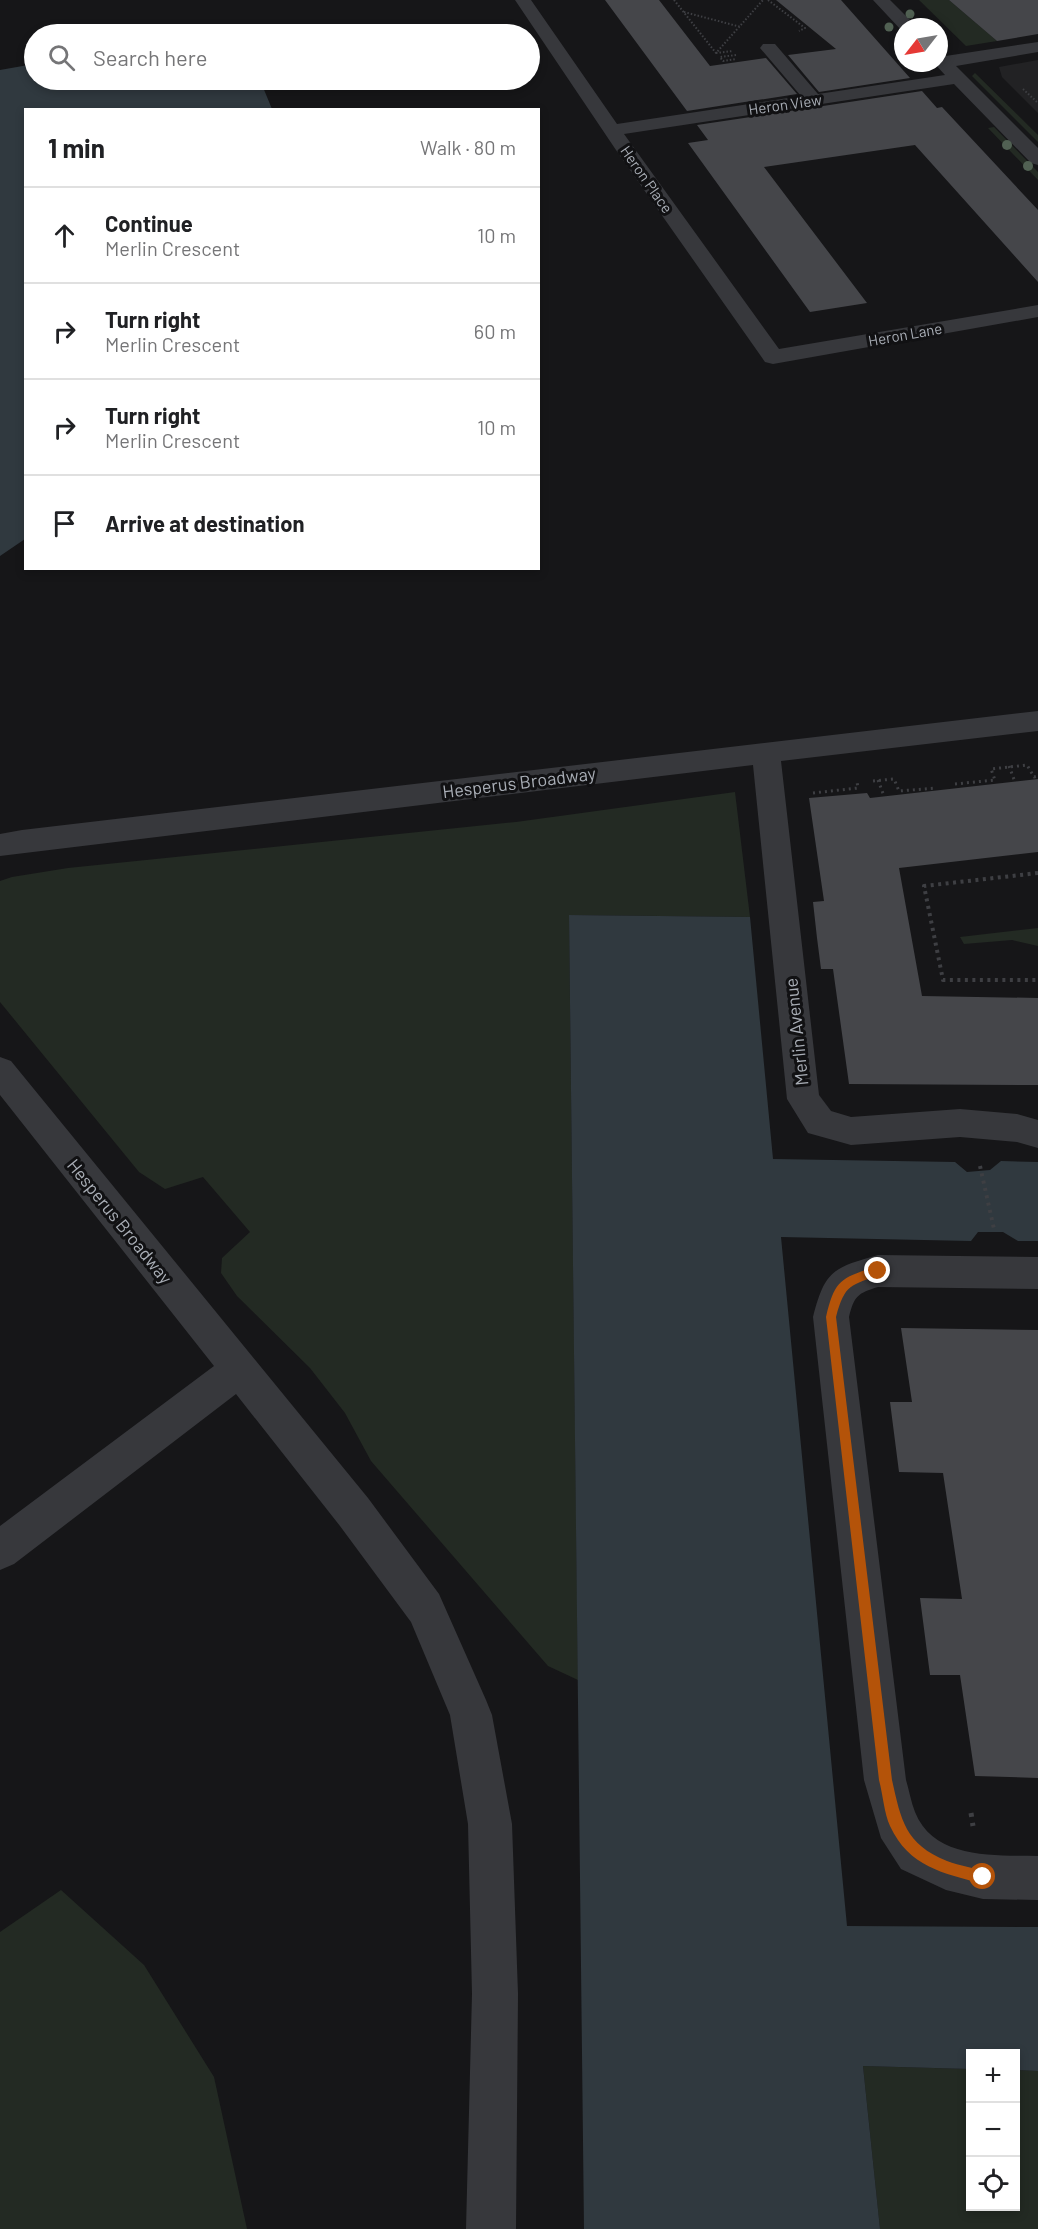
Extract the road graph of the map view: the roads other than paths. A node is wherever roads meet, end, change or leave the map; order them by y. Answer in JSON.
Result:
{"nodes":[{"id":1,"x":523,"y":0,"type":"edge"},
{"id":2,"x":881,"y":0,"type":"edge"},
{"id":3,"x":899,"y":18,"type":"edge"},
{"id":4,"x":540,"y":24,"type":"edge"},
{"id":5,"x":540,"y":25,"type":"edge"},
{"id":6,"x":1038,"y":47,"type":"edge"},
{"id":7,"x":769,"y":48,"type":"dead end"},
{"id":8,"x":948,"y":60,"type":"edge"},
{"id":9,"x":568,"y":65,"type":"junction"},
{"id":10,"x":545,"y":68,"type":"dead end"},
{"id":11,"x":948,"y":68,"type":"edge"},
{"id":12,"x":958,"y":78,"type":"junction"},
{"id":13,"x":814,"y":100,"type":"junction"},
{"id":14,"x":612,"y":130,"type":"junction"},
{"id":15,"x":1038,"y":159,"type":"edge"},
{"id":16,"x":1038,"y":311,"type":"edge"},
{"id":17,"x":773,"y":357,"type":"joint"},
{"id":18,"x":1038,"y":721,"type":"edge"},
{"id":19,"x":767,"y":753,"type":"junction"},
{"id":20,"x":0,"y":845,"type":"edge"},
{"id":21,"x":0,"y":1071,"type":"edge"},
{"id":22,"x":1038,"y":1134,"type":"edge"},
{"id":23,"x":1038,"y":1273,"type":"edge"},
{"id":24,"x":239,"y":1370,"type":"junction"},
{"id":25,"x":0,"y":1550,"type":"edge"},
{"id":26,"x":1038,"y":1878,"type":"edge"},
{"id":27,"x":491,"y":2229,"type":"edge"}],
"edges":[{"from":1,"to":4,"type":"street","name":"Heron Place"},
{"from":2,"to":3,"type":"street"},
{"from":5,"to":9,"type":"street","name":"Heron Place"},
{"from":6,"to":8,"type":"street"},
{"from":7,"to":13,"type":"street"},
{"from":9,"to":10,"type":"street"},
{"from":9,"to":14,"type":"street","name":"Heron Place"},
{"from":11,"to":12,"type":"street"},
{"from":12,"to":13,"type":"street","name":"Heron View"},
{"from":12,"to":15,"type":"street"},
{"from":13,"to":14,"type":"street","name":"Heron View"},
{"from":14,"to":17,"type":"street","name":"Heron Place"},
{"from":16,"to":17,"type":"street","name":"Heron Lane"},
{"from":18,"to":19,"type":"street","name":"Hesperus Broadway"},
{"from":19,"to":20,"type":"street","name":"Hesperus Broadway"},
{"from":19,"to":22,"type":"street","name":"Merlin Avenue"},
{"from":21,"to":24,"type":"street","name":"Hesperus Broadway"},
{"from":23,"to":26,"type":"street"},
{"from":24,"to":25,"type":"street"},
{"from":24,"to":27,"type":"street","name":"Hesperus Broadway"}]}
